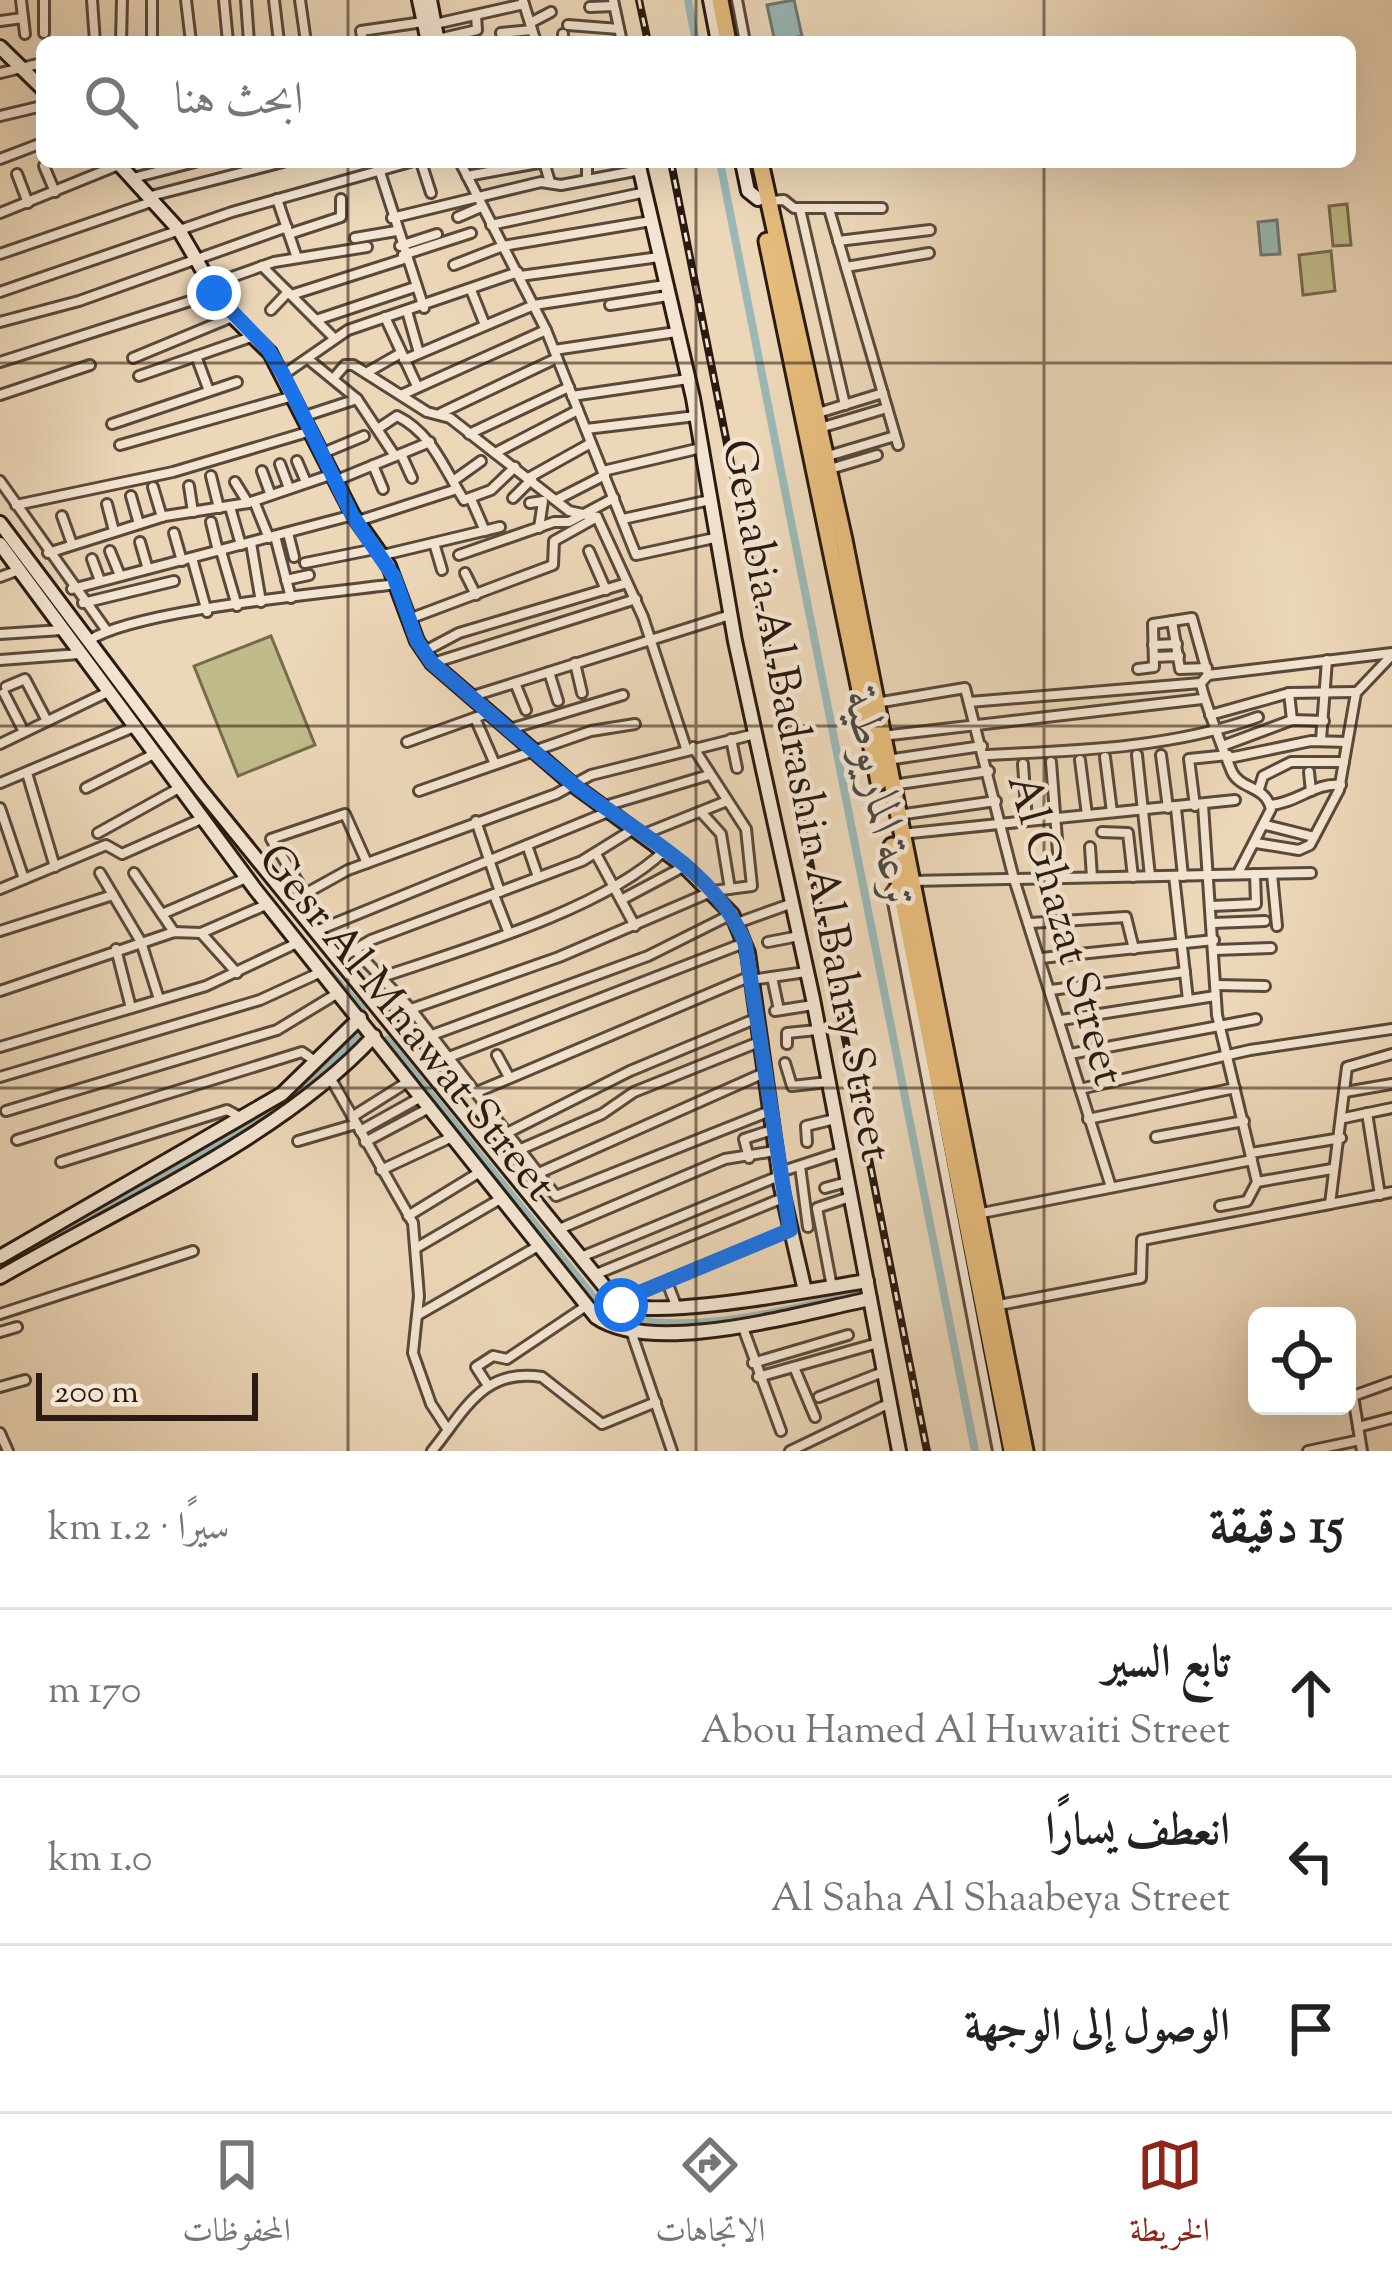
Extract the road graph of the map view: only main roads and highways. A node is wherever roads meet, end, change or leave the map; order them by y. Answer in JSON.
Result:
{"nodes":[{"id":1,"x":720,"y":0,"type":"edge"},
{"id":2,"x":733,"y":0,"type":"edge"},
{"id":3,"x":735,"y":36,"type":"edge"},
{"id":4,"x":736,"y":36,"type":"edge"},
{"id":5,"x":749,"y":168,"type":"edge"},
{"id":6,"x":764,"y":168,"type":"edge"},
{"id":7,"x":764,"y":195,"type":"junction"},
{"id":8,"x":905,"y":882,"type":"junction"},
{"id":9,"x":1012,"y":1451,"type":"edge"},
{"id":10,"x":1024,"y":1451,"type":"edge"}],
"edges":[{"from":1,"to":3,"type":"highway"},
{"from":2,"to":4,"type":"highway"},
{"from":5,"to":7,"type":"highway"},
{"from":6,"to":7,"type":"highway"},
{"from":7,"to":8,"type":"highway"},
{"from":7,"to":8,"type":"highway"},
{"from":8,"to":9,"type":"highway"},
{"from":8,"to":10,"type":"highway"}]}
